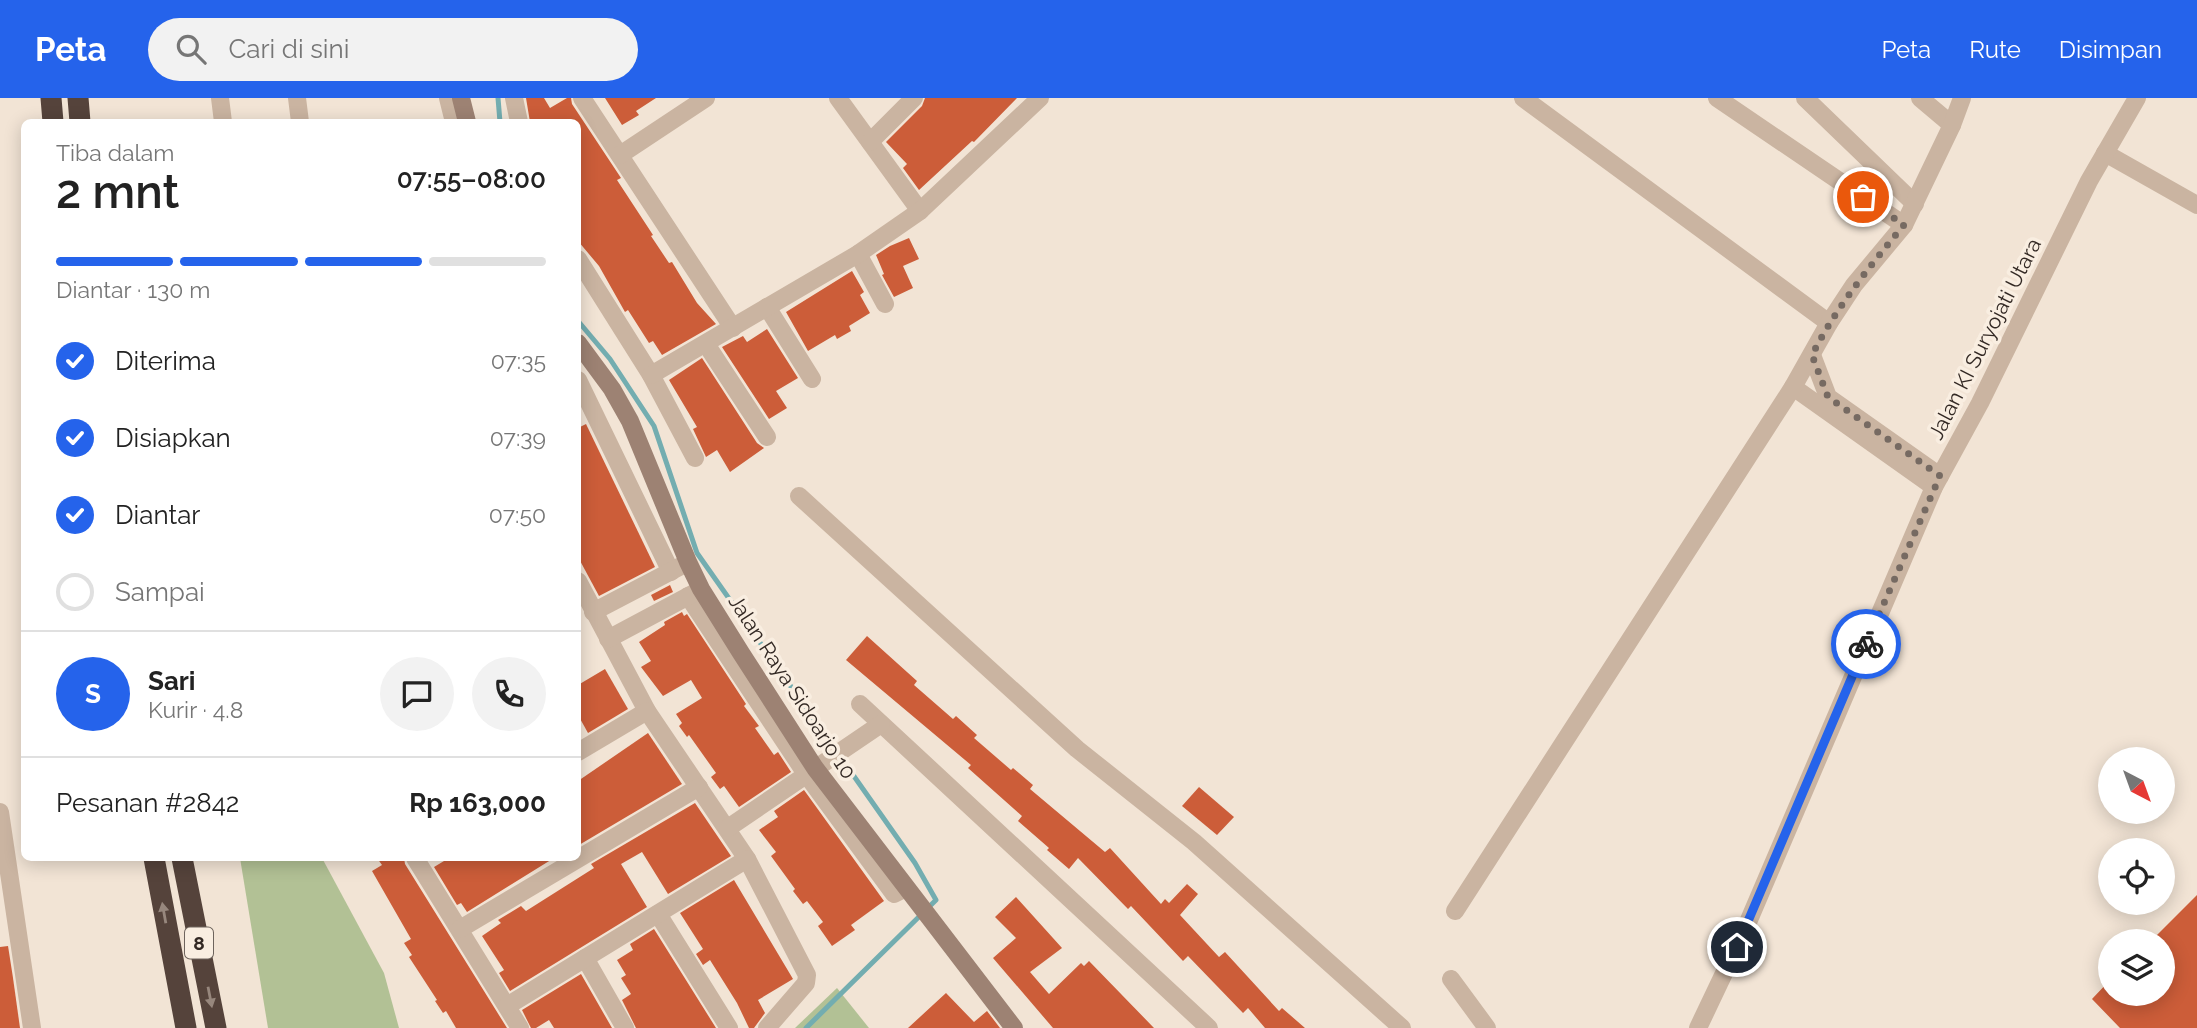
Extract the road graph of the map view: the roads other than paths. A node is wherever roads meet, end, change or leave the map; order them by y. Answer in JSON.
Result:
{"nodes":[{"id":1,"x":51,"y":98,"type":"edge"},
{"id":2,"x":78,"y":98,"type":"edge"},
{"id":3,"x":220,"y":98,"type":"edge"},
{"id":4,"x":297,"y":98,"type":"edge"},
{"id":5,"x":448,"y":98,"type":"edge"},
{"id":6,"x":461,"y":98,"type":"edge"},
{"id":7,"x":582,"y":98,"type":"edge"},
{"id":8,"x":705,"y":98,"type":"edge"},
{"id":9,"x":838,"y":98,"type":"edge"},
{"id":10,"x":914,"y":98,"type":"edge"},
{"id":11,"x":1040,"y":98,"type":"edge"},
{"id":12,"x":1523,"y":98,"type":"edge"},
{"id":13,"x":1717,"y":98,"type":"edge"},
{"id":14,"x":1805,"y":98,"type":"edge"},
{"id":15,"x":1920,"y":98,"type":"edge"},
{"id":16,"x":1962,"y":98,"type":"edge"},
{"id":17,"x":2137,"y":98,"type":"edge"},
{"id":18,"x":517,"y":100,"type":"edge"},
{"id":19,"x":53,"y":119,"type":"edge"},
{"id":20,"x":80,"y":119,"type":"edge"},
{"id":21,"x":223,"y":119,"type":"edge"},
{"id":22,"x":300,"y":119,"type":"edge"},
{"id":23,"x":453,"y":119,"type":"edge"},
{"id":24,"x":466,"y":119,"type":"edge"},
{"id":25,"x":519,"y":119,"type":"edge"},
{"id":26,"x":1952,"y":125,"type":"junction"},
{"id":27,"x":870,"y":142,"type":"junction"},
{"id":28,"x":2105,"y":153,"type":"junction"},
{"id":29,"x":620,"y":155,"type":"junction"},
{"id":30,"x":1915,"y":204,"type":"junction"},
{"id":31,"x":2197,"y":205,"type":"edge"},
{"id":32,"x":920,"y":211,"type":"junction"},
{"id":33,"x":1904,"y":225,"type":"junction"},
{"id":34,"x":858,"y":254,"type":"junction"},
{"id":35,"x":581,"y":264,"type":"edge"},
{"id":36,"x":886,"y":304,"type":"dead end"},
{"id":37,"x":767,"y":307,"type":"junction"},
{"id":38,"x":1829,"y":323,"type":"junction"},
{"id":39,"x":733,"y":328,"type":"junction"},
{"id":40,"x":706,"y":344,"type":"junction"},
{"id":41,"x":581,"y":347,"type":"edge"},
{"id":42,"x":1812,"y":355,"type":"junction"},
{"id":43,"x":595,"y":366,"type":"junction"},
{"id":44,"x":581,"y":375,"type":"edge"},
{"id":45,"x":651,"y":375,"type":"junction"},
{"id":46,"x":812,"y":379,"type":"dead end"},
{"id":47,"x":581,"y":383,"type":"edge"},
{"id":48,"x":1793,"y":387,"type":"junction"},
{"id":49,"x":767,"y":437,"type":"dead end"},
{"id":50,"x":695,"y":458,"type":"dead end"},
{"id":51,"x":1937,"y":482,"type":"junction"},
{"id":52,"x":799,"y":496,"type":"dead end"},
{"id":53,"x":688,"y":562,"type":"junction"},
{"id":54,"x":671,"y":572,"type":"junction"},
{"id":55,"x":581,"y":587,"type":"edge"},
{"id":56,"x":695,"y":592,"type":"junction"},
{"id":57,"x":593,"y":612,"type":"junction"},
{"id":58,"x":608,"y":639,"type":"junction"},
{"id":59,"x":860,"y":704,"type":"dead end"},
{"id":60,"x":647,"y":710,"type":"junction"},
{"id":61,"x":881,"y":724,"type":"junction"},
{"id":62,"x":581,"y":750,"type":"edge"},
{"id":63,"x":815,"y":768,"type":"junction"},
{"id":64,"x":699,"y":787,"type":"junction"},
{"id":65,"x":0,"y":812,"type":"edge"},
{"id":66,"x":728,"y":828,"type":"junction"},
{"id":67,"x":581,"y":857,"type":"edge"},
{"id":68,"x":747,"y":859,"type":"junction"},
{"id":69,"x":155,"y":861,"type":"edge"},
{"id":70,"x":184,"y":861,"type":"edge"},
{"id":71,"x":417,"y":861,"type":"edge"},
{"id":72,"x":574,"y":861,"type":"edge"},
{"id":73,"x":1455,"y":911,"type":"dead end"},
{"id":74,"x":658,"y":914,"type":"junction"},
{"id":75,"x":460,"y":929,"type":"junction"},
{"id":76,"x":585,"y":958,"type":"junction"},
{"id":77,"x":1451,"y":979,"type":"dead end"},
{"id":78,"x":507,"y":1006,"type":"junction"},
{"id":79,"x":32,"y":1028,"type":"edge"},
{"id":80,"x":186,"y":1028,"type":"edge"},
{"id":81,"x":216,"y":1028,"type":"edge"},
{"id":82,"x":520,"y":1028,"type":"edge"},
{"id":83,"x":625,"y":1028,"type":"edge"},
{"id":84,"x":729,"y":1028,"type":"edge"},
{"id":85,"x":767,"y":1028,"type":"edge"},
{"id":86,"x":1014,"y":1028,"type":"edge"},
{"id":87,"x":1209,"y":1028,"type":"edge"},
{"id":88,"x":1402,"y":1028,"type":"edge"},
{"id":89,"x":1487,"y":1028,"type":"edge"},
{"id":90,"x":1698,"y":1028,"type":"edge"}],
"edges":[{"from":1,"to":19,"type":"highway"},
{"from":2,"to":20,"type":"highway"},
{"from":3,"to":21,"type":"street"},
{"from":4,"to":22,"type":"street"},
{"from":5,"to":23,"type":"street"},
{"from":6,"to":24,"type":"street"},
{"from":7,"to":29,"type":"street"},
{"from":8,"to":29,"type":"street"},
{"from":9,"to":27,"type":"street"},
{"from":10,"to":27,"type":"street"},
{"from":11,"to":32,"type":"street"},
{"from":12,"to":38,"type":"street"},
{"from":13,"to":33,"type":"street"},
{"from":14,"to":30,"type":"street"},
{"from":15,"to":26,"type":"street"},
{"from":16,"to":26,"type":"street"},
{"from":17,"to":28,"type":"street","name":"Jalan KI Suryojati Utara"},
{"from":18,"to":25,"type":"street"},
{"from":26,"to":30,"type":"street"},
{"from":27,"to":32,"type":"street"},
{"from":28,"to":31,"type":"street"},
{"from":28,"to":51,"type":"street","name":"Jalan KI Suryojati Utara"},
{"from":29,"to":39,"type":"street"},
{"from":30,"to":33,"type":"street"},
{"from":32,"to":34,"type":"street"},
{"from":33,"to":38,"type":"street"},
{"from":34,"to":36,"type":"street"},
{"from":34,"to":37,"type":"street"},
{"from":35,"to":45,"type":"street"},
{"from":37,"to":39,"type":"street"},
{"from":37,"to":46,"type":"street"},
{"from":38,"to":42,"type":"street"},
{"from":39,"to":40,"type":"street"},
{"from":40,"to":45,"type":"street"},
{"from":40,"to":49,"type":"street"},
{"from":41,"to":43,"type":"street","name":"Jalan Raya Sidoarjo 10"},
{"from":42,"to":48,"type":"street"},
{"from":42,"to":51,"type":"street"},
{"from":43,"to":44,"type":"street"},
{"from":43,"to":53,"type":"street","name":"Jalan Raya Sidoarjo 10"},
{"from":45,"to":50,"type":"street"},
{"from":47,"to":54,"type":"street"},
{"from":48,"to":51,"type":"street"},
{"from":48,"to":73,"type":"street"},
{"from":51,"to":90,"type":"street","name":"Jalan KI Suryojati Utara"},
{"from":52,"to":88,"type":"street"},
{"from":53,"to":54,"type":"street"},
{"from":53,"to":56,"type":"street","name":"Jalan Raya Sidoarjo 10"},
{"from":54,"to":57,"type":"street"},
{"from":55,"to":57,"type":"street"},
{"from":56,"to":58,"type":"street"},
{"from":56,"to":63,"type":"street","name":"Jalan Raya Sidoarjo 10"},
{"from":57,"to":58,"type":"street"},
{"from":58,"to":60,"type":"street"},
{"from":59,"to":61,"type":"street"},
{"from":60,"to":62,"type":"street"},
{"from":60,"to":64,"type":"street"},
{"from":61,"to":63,"type":"street"},
{"from":61,"to":87,"type":"street"},
{"from":63,"to":66,"type":"street"},
{"from":63,"to":86,"type":"street","name":"Jalan Raya Sidoarjo 10"},
{"from":64,"to":66,"type":"street"},
{"from":64,"to":67,"type":"street"},
{"from":65,"to":79,"type":"street"},
{"from":66,"to":68,"type":"street"},
{"from":68,"to":74,"type":"street"},
{"from":68,"to":85,"type":"street"},
{"from":80,"to":69,"type":"highway","number":"8","one_way":true},
{"from":70,"to":81,"type":"highway","number":"8","one_way":true},
{"from":71,"to":75,"type":"street"},
{"from":72,"to":75,"type":"street"},
{"from":74,"to":76,"type":"street"},
{"from":74,"to":84,"type":"street"},
{"from":75,"to":78,"type":"street"},
{"from":76,"to":78,"type":"street"},
{"from":76,"to":83,"type":"street"},
{"from":77,"to":89,"type":"street"},
{"from":78,"to":82,"type":"street"}]}
